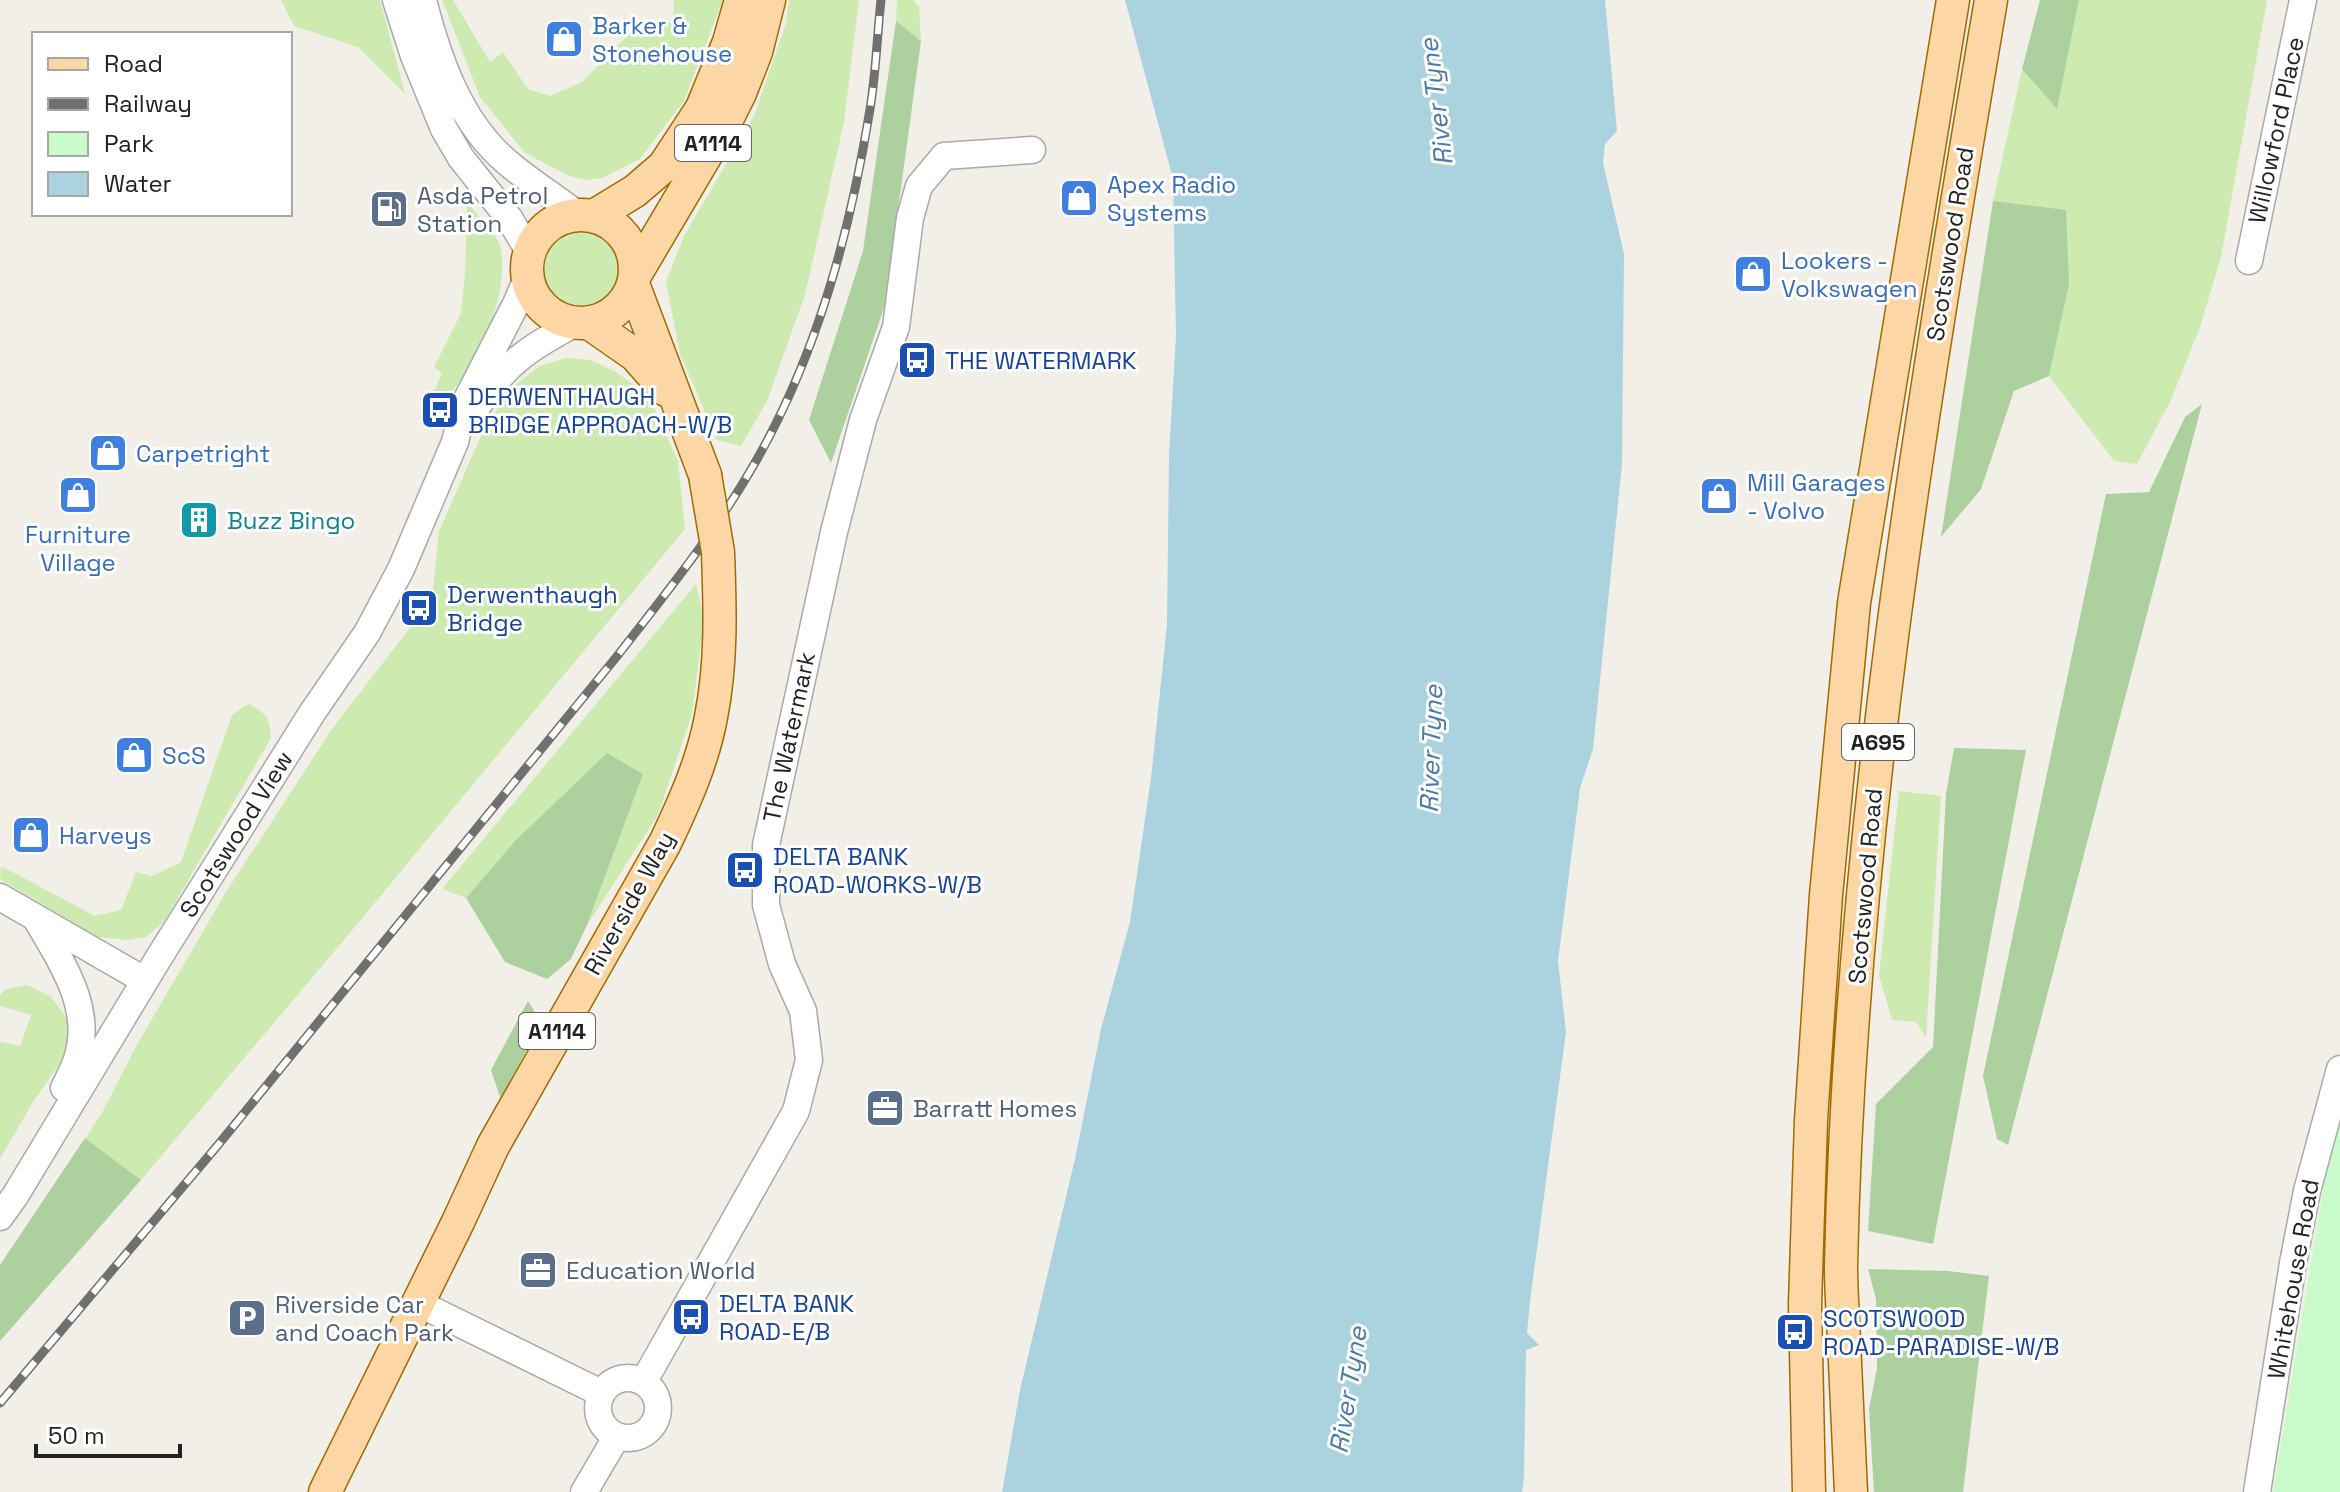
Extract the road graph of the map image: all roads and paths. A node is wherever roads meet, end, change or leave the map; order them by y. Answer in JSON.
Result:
{"nodes":[{"id":1,"x":396,"y":0,"type":"edge"},
{"id":2,"x":423,"y":0,"type":"edge"},
{"id":3,"x":741,"y":0,"type":"edge"},
{"id":4,"x":769,"y":0,"type":"edge"},
{"id":5,"x":1953,"y":0,"type":"edge"},
{"id":6,"x":1991,"y":0,"type":"edge"},
{"id":7,"x":2303,"y":0,"type":"edge"},
{"id":8,"x":1032,"y":150,"type":"dead end"},
{"id":9,"x":586,"y":216,"type":"junction"},
{"id":10,"x":2249,"y":261,"type":"dead end"},
{"id":11,"x":529,"y":265,"type":"junction"},
{"id":12,"x":634,"y":280,"type":"junction"},
{"id":13,"x":583,"y":323,"type":"junction"},
{"id":14,"x":681,"y":408,"type":"junction"},
{"id":15,"x":455,"y":442,"type":"junction"},
{"id":16,"x":0,"y":897,"type":"edge"},
{"id":17,"x":37,"y":920,"type":"junction"},
{"id":18,"x":144,"y":980,"type":"junction"},
{"id":19,"x":2340,"y":1069,"type":"edge"},
{"id":20,"x":7,"y":1206,"type":"edge"},
{"id":21,"x":418,"y":1303,"type":"junction"},
{"id":22,"x":644,"y":1381,"type":"junction"},
{"id":23,"x":601,"y":1393,"type":"junction"},
{"id":24,"x":617,"y":1436,"type":"junction"},
{"id":25,"x":325,"y":1492,"type":"edge"},
{"id":26,"x":584,"y":1492,"type":"edge"},
{"id":27,"x":1809,"y":1492,"type":"edge"},
{"id":28,"x":1851,"y":1492,"type":"edge"},
{"id":29,"x":2257,"y":1492,"type":"edge"}],
"edges":[{"from":1,"to":11,"type":"street"},
{"from":2,"to":9,"type":"street"},
{"from":3,"to":9,"type":"main road","number":"A1114"},
{"from":4,"to":12,"type":"main road","number":"A1114"},
{"from":5,"to":27,"type":"main road","name":"Scotswood Road","number":"A695"},
{"from":6,"to":28,"type":"main road","name":"Scotswood Road","number":"A695"},
{"from":7,"to":10,"type":"street","name":"Willowford Place"},
{"from":8,"to":22,"type":"street","name":"The Watermark"},
{"from":9,"to":11,"type":"main road"},
{"from":9,"to":12,"type":"main road"},
{"from":11,"to":13,"type":"main road"},
{"from":11,"to":15,"type":"street","name":"Scotswood View"},
{"from":12,"to":13,"type":"main road"},
{"from":12,"to":14,"type":"main road","name":"Riverside Way","number":"A1114"},
{"from":13,"to":14,"type":"main road","name":"Riverside Way","number":"A1114"},
{"from":13,"to":15,"type":"street","name":"Scotswood View"},
{"from":14,"to":21,"type":"main road","name":"Riverside Way","number":"A1114","bridge":true},
{"from":15,"to":18,"type":"street","name":"Scotswood View"},
{"from":16,"to":17,"type":"street"},
{"from":17,"to":18,"type":"street"},
{"from":17,"to":20,"type":"street"},
{"from":18,"to":20,"type":"street","name":"Scotswood View"},
{"from":19,"to":29,"type":"street","name":"Whitehouse Road"},
{"from":21,"to":23,"type":"street"},
{"from":21,"to":25,"type":"main road","name":"Riverside Way","number":"A1114"},
{"from":22,"to":23,"type":"street"},
{"from":22,"to":24,"type":"street"},
{"from":23,"to":24,"type":"street"},
{"from":24,"to":26,"type":"street"}]}
